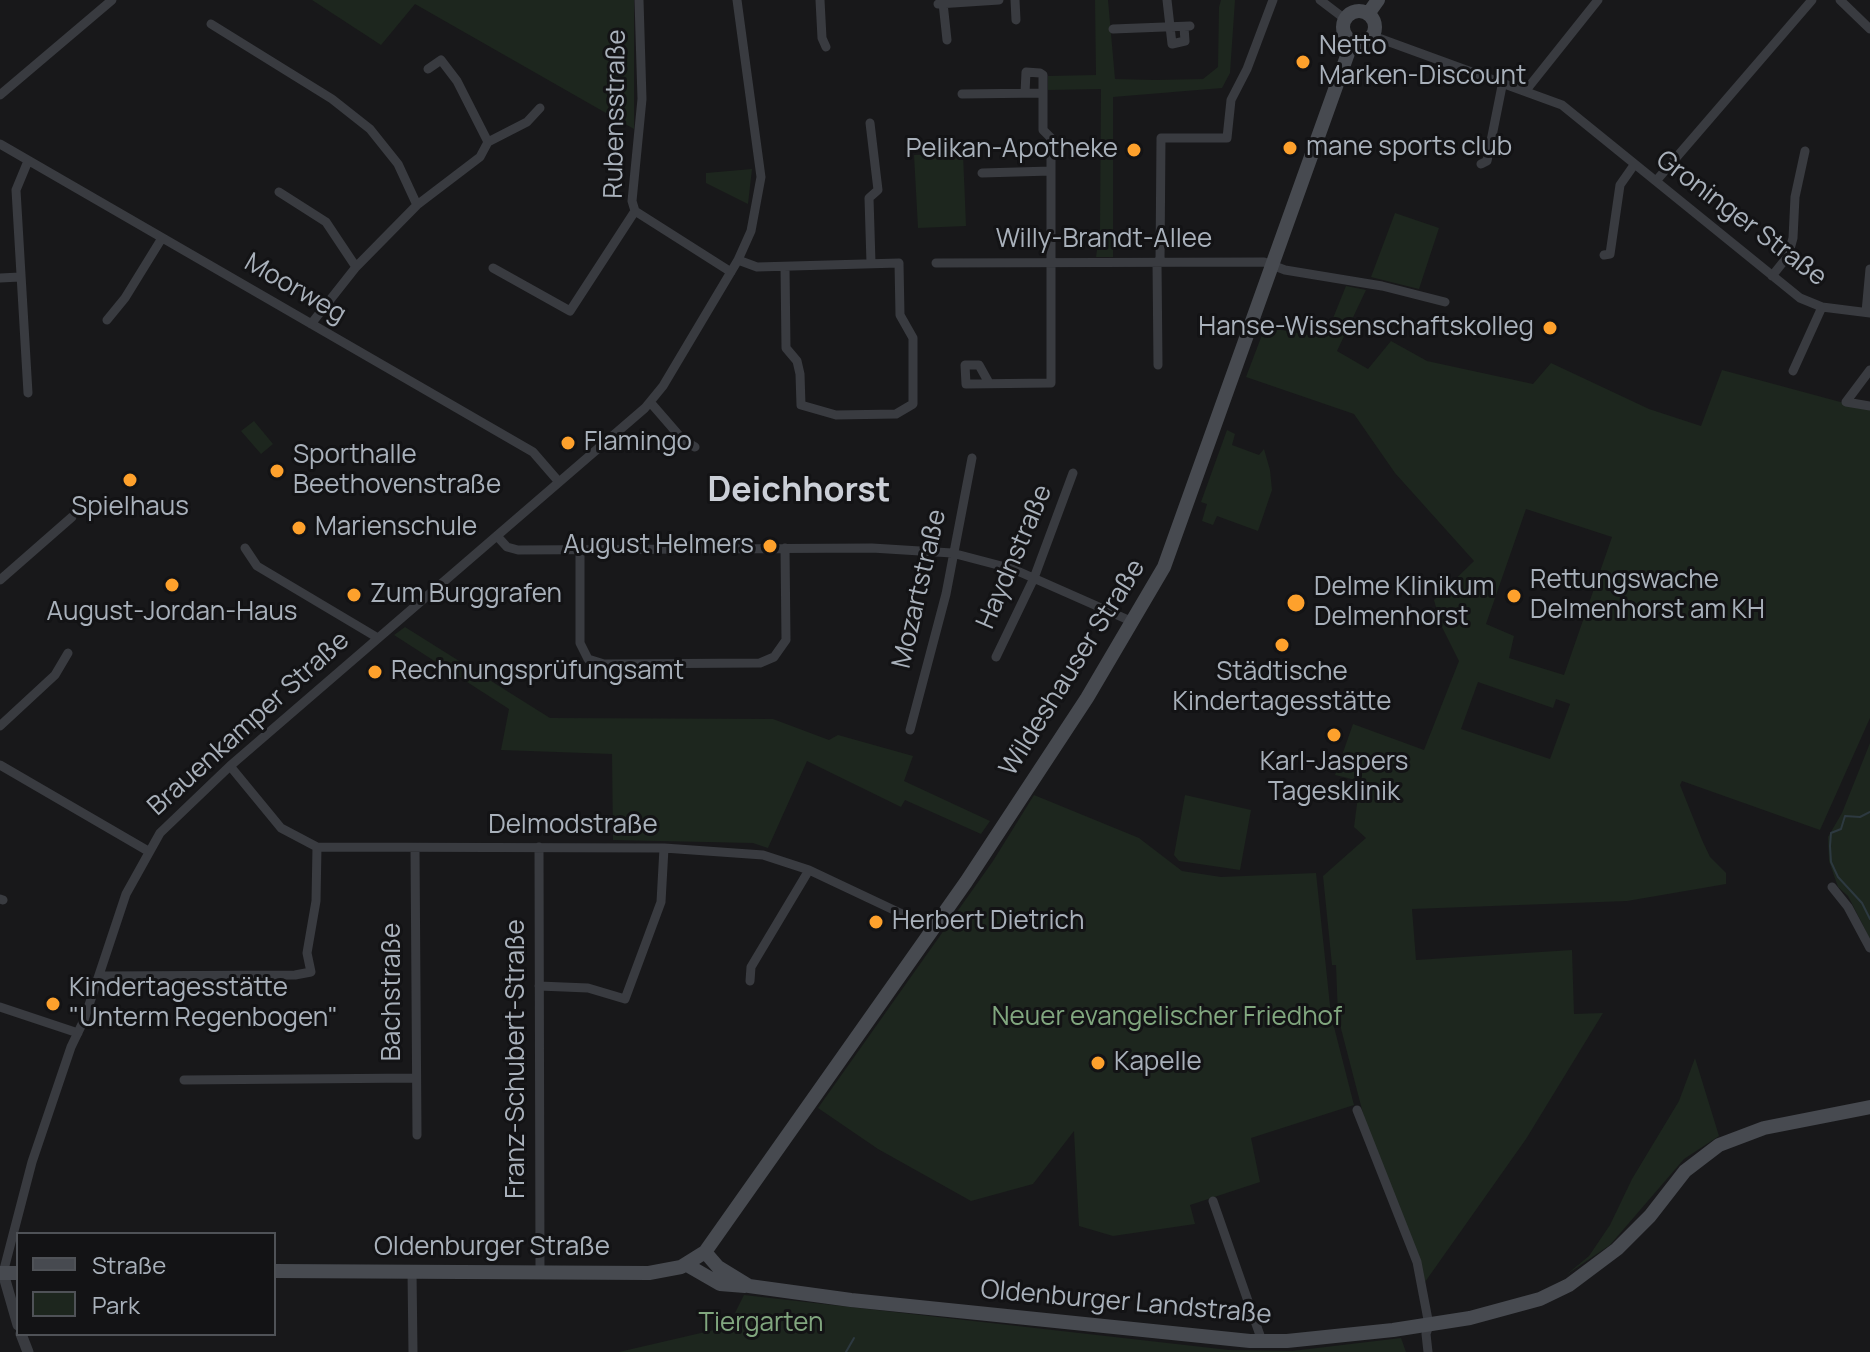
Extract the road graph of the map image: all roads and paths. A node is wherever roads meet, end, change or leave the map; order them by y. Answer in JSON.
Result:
{"nodes":[{"id":1,"x":112,"y":0,"type":"edge"},
{"id":2,"x":639,"y":0,"type":"edge"},
{"id":3,"x":737,"y":0,"type":"edge"},
{"id":4,"x":820,"y":0,"type":"edge"},
{"id":5,"x":999,"y":0,"type":"edge"},
{"id":6,"x":1015,"y":0,"type":"edge"},
{"id":7,"x":1167,"y":0,"type":"edge"},
{"id":8,"x":1273,"y":0,"type":"edge"},
{"id":9,"x":1320,"y":0,"type":"edge"},
{"id":10,"x":1378,"y":0,"type":"edge"},
{"id":11,"x":1598,"y":0,"type":"edge"},
{"id":12,"x":1812,"y":0,"type":"edge"},
{"id":13,"x":1840,"y":0,"type":"edge"},
{"id":14,"x":1368,"y":14,"type":"junction"},
{"id":15,"x":1345,"y":19,"type":"junction"},
{"id":16,"x":1016,"y":20,"type":"dead end"},
{"id":17,"x":211,"y":24,"type":"dead end"},
{"id":18,"x":1168,"y":27,"type":"junction"},
{"id":19,"x":1113,"y":29,"type":"dead end"},
{"id":20,"x":1870,"y":29,"type":"edge"},
{"id":21,"x":1373,"y":36,"type":"junction"},
{"id":22,"x":947,"y":40,"type":"dead end"},
{"id":23,"x":1352,"y":42,"type":"junction"},
{"id":24,"x":826,"y":47,"type":"dead end"},
{"id":25,"x":428,"y":69,"type":"dead end"},
{"id":26,"x":1503,"y":81,"type":"junction"},
{"id":27,"x":1527,"y":89,"type":"junction"},
{"id":28,"x":1025,"y":93,"type":"junction"},
{"id":29,"x":1043,"y":93,"type":"junction"},
{"id":30,"x":962,"y":94,"type":"dead end"},
{"id":31,"x":0,"y":95,"type":"edge"},
{"id":32,"x":540,"y":108,"type":"dead end"},
{"id":33,"x":870,"y":123,"type":"dead end"},
{"id":34,"x":488,"y":142,"type":"junction"},
{"id":35,"x":0,"y":144,"type":"edge"},
{"id":36,"x":1805,"y":151,"type":"dead end"},
{"id":37,"x":28,"y":161,"type":"junction"},
{"id":38,"x":1481,"y":164,"type":"dead end"},
{"id":39,"x":1634,"y":165,"type":"junction"},
{"id":40,"x":1051,"y":171,"type":"junction"},
{"id":41,"x":982,"y":173,"type":"dead end"},
{"id":42,"x":1656,"y":181,"type":"junction"},
{"id":43,"x":279,"y":192,"type":"dead end"},
{"id":44,"x":417,"y":205,"type":"junction"},
{"id":45,"x":635,"y":211,"type":"junction"},
{"id":46,"x":162,"y":238,"type":"junction"},
{"id":47,"x":1604,"y":255,"type":"dead end"},
{"id":48,"x":738,"y":260,"type":"junction"},
{"id":49,"x":1051,"y":262,"type":"junction"},
{"id":50,"x":1159,"y":262,"type":"junction"},
{"id":51,"x":871,"y":263,"type":"junction"},
{"id":52,"x":936,"y":263,"type":"dead end"},
{"id":53,"x":1273,"y":264,"type":"junction"},
{"id":54,"x":356,"y":267,"type":"junction"},
{"id":55,"x":785,"y":267,"type":"junction"},
{"id":56,"x":493,"y":268,"type":"dead end"},
{"id":57,"x":1870,"y":269,"type":"edge"},
{"id":58,"x":731,"y":272,"type":"junction"},
{"id":59,"x":1772,"y":276,"type":"junction"},
{"id":60,"x":20,"y":277,"type":"junction"},
{"id":61,"x":0,"y":278,"type":"edge"},
{"id":62,"x":1445,"y":302,"type":"dead end"},
{"id":63,"x":1822,"y":307,"type":"junction"},
{"id":64,"x":1868,"y":312,"type":"edge"},
{"id":65,"x":107,"y":320,"type":"dead end"},
{"id":66,"x":311,"y":324,"type":"junction"},
{"id":67,"x":1158,"y":365,"type":"dead end"},
{"id":68,"x":1870,"y":370,"type":"edge"},
{"id":69,"x":1793,"y":371,"type":"dead end"},
{"id":70,"x":989,"y":383,"type":"dead end"},
{"id":71,"x":28,"y":393,"type":"dead end"},
{"id":72,"x":650,"y":402,"type":"junction"},
{"id":73,"x":1870,"y":406,"type":"edge"},
{"id":74,"x":695,"y":447,"type":"dead end"},
{"id":75,"x":972,"y":458,"type":"dead end"},
{"id":76,"x":1073,"y":473,"type":"dead end"},
{"id":77,"x":559,"y":482,"type":"junction"},
{"id":78,"x":72,"y":517,"type":"dead end"},
{"id":79,"x":497,"y":536,"type":"junction"},
{"id":80,"x":245,"y":548,"type":"dead end"},
{"id":81,"x":785,"y":548,"type":"junction"},
{"id":82,"x":580,"y":550,"type":"junction"},
{"id":83,"x":952,"y":553,"type":"junction"},
{"id":84,"x":1034,"y":578,"type":"junction"},
{"id":85,"x":0,"y":580,"type":"edge"},
{"id":86,"x":1133,"y":622,"type":"junction"},
{"id":87,"x":378,"y":638,"type":"junction"},
{"id":88,"x":68,"y":653,"type":"dead end"},
{"id":89,"x":996,"y":657,"type":"dead end"},
{"id":90,"x":0,"y":726,"type":"edge"},
{"id":91,"x":910,"y":730,"type":"dead end"},
{"id":92,"x":0,"y":765,"type":"edge"},
{"id":93,"x":230,"y":766,"type":"junction"},
{"id":94,"x":317,"y":847,"type":"junction"},
{"id":95,"x":539,"y":847,"type":"junction"},
{"id":96,"x":415,"y":848,"type":"junction"},
{"id":97,"x":664,"y":848,"type":"junction"},
{"id":98,"x":148,"y":851,"type":"junction"},
{"id":99,"x":809,"y":870,"type":"junction"},
{"id":100,"x":1832,"y":887,"type":"dead end"},
{"id":101,"x":934,"y":929,"type":"junction"},
{"id":102,"x":1870,"y":948,"type":"edge"},
{"id":103,"x":99,"y":976,"type":"junction"},
{"id":104,"x":750,"y":981,"type":"dead end"},
{"id":105,"x":539,"y":986,"type":"junction"},
{"id":106,"x":0,"y":1007,"type":"edge"},
{"id":107,"x":78,"y":1033,"type":"junction"},
{"id":108,"x":416,"y":1078,"type":"junction"},
{"id":109,"x":184,"y":1080,"type":"dead end"},
{"id":110,"x":1870,"y":1107,"type":"edge"},
{"id":111,"x":1357,"y":1110,"type":"dead end"},
{"id":112,"x":417,"y":1135,"type":"dead end"},
{"id":113,"x":1213,"y":1201,"type":"dead end"},
{"id":114,"x":16,"y":1232,"type":"edge"},
{"id":115,"x":16,"y":1233,"type":"edge"},
{"id":116,"x":705,"y":1252,"type":"junction"},
{"id":117,"x":687,"y":1265,"type":"junction"},
{"id":118,"x":276,"y":1271,"type":"edge"},
{"id":119,"x":412,"y":1271,"type":"junction"},
{"id":120,"x":540,"y":1271,"type":"junction"},
{"id":121,"x":7,"y":1273,"type":"edge"},
{"id":122,"x":749,"y":1286,"type":"junction"},
{"id":123,"x":16,"y":1316,"type":"edge"},
{"id":124,"x":1429,"y":1325,"type":"junction"},
{"id":125,"x":1262,"y":1341,"type":"junction"},
{"id":126,"x":413,"y":1352,"type":"edge"},
{"id":127,"x":1428,"y":1352,"type":"edge"}],
"edges":[{"from":1,"to":31,"type":"street"},
{"from":2,"to":45,"type":"street","name":"Rubensstraße"},
{"from":3,"to":48,"type":"street","name":"Brauenkamper Straße"},
{"from":4,"to":24,"type":"street"},
{"from":5,"to":22,"type":"street"},
{"from":6,"to":16,"type":"street"},
{"from":7,"to":18,"type":"street"},
{"from":8,"to":50,"type":"street"},
{"from":9,"to":15,"type":"street"},
{"from":10,"to":14,"type":"main road"},
{"from":11,"to":27,"type":"street"},
{"from":12,"to":42,"type":"street"},
{"from":13,"to":20,"type":"street"},
{"from":14,"to":15,"type":"main road"},
{"from":14,"to":21,"type":"main road"},
{"from":15,"to":23,"type":"main road"},
{"from":17,"to":44,"type":"street"},
{"from":18,"to":18,"type":"street"},
{"from":18,"to":19,"type":"street"},
{"from":21,"to":23,"type":"main road"},
{"from":21,"to":26,"type":"street","name":"Groninger Straße"},
{"from":23,"to":53,"type":"main road","name":"Wildeshauser Straße"},
{"from":25,"to":34,"type":"street"},
{"from":26,"to":27,"type":"street","name":"Groninger Straße"},
{"from":26,"to":38,"type":"street"},
{"from":27,"to":39,"type":"street","name":"Groninger Straße"},
{"from":28,"to":29,"type":"street"},
{"from":28,"to":29,"type":"street"},
{"from":28,"to":30,"type":"street"},
{"from":29,"to":40,"type":"street"},
{"from":32,"to":34,"type":"street"},
{"from":33,"to":51,"type":"street"},
{"from":34,"to":44,"type":"street"},
{"from":35,"to":37,"type":"street","name":"Moorweg"},
{"from":36,"to":59,"type":"street"},
{"from":37,"to":46,"type":"street","name":"Moorweg"},
{"from":37,"to":60,"type":"street"},
{"from":39,"to":42,"type":"street","name":"Groninger Straße"},
{"from":39,"to":47,"type":"street","name":"Groninger Straße"},
{"from":40,"to":41,"type":"street"},
{"from":40,"to":49,"type":"street"},
{"from":42,"to":59,"type":"street","name":"Groninger Straße"},
{"from":43,"to":54,"type":"street"},
{"from":44,"to":54,"type":"street"},
{"from":45,"to":56,"type":"street"},
{"from":45,"to":58,"type":"street","name":"Rubensstraße"},
{"from":46,"to":65,"type":"street"},
{"from":46,"to":66,"type":"street","name":"Moorweg"},
{"from":48,"to":55,"type":"street"},
{"from":48,"to":58,"type":"street","name":"Brauenkamper Straße"},
{"from":49,"to":50,"type":"street","name":"Willy-Brandt-Allee"},
{"from":49,"to":52,"type":"street","name":"Willy-Brandt-Allee"},
{"from":49,"to":70,"type":"street"},
{"from":50,"to":53,"type":"street","name":"Willy-Brandt-Allee"},
{"from":50,"to":67,"type":"street"},
{"from":51,"to":55,"type":"street"},
{"from":51,"to":55,"type":"street"},
{"from":53,"to":62,"type":"street","name":"Willy-Brandt-Allee"},
{"from":53,"to":86,"type":"main road","name":"Wildeshauser Straße"},
{"from":54,"to":66,"type":"street"},
{"from":57,"to":64,"type":"street"},
{"from":58,"to":72,"type":"street","name":"Brauenkamper Straße"},
{"from":59,"to":63,"type":"street","name":"Groninger Straße"},
{"from":60,"to":61,"type":"street"},
{"from":60,"to":71,"type":"street"},
{"from":63,"to":64,"type":"street","name":"Groninger Straße"},
{"from":63,"to":69,"type":"street","name":"Groninger Straße"},
{"from":66,"to":77,"type":"street","name":"Moorweg"},
{"from":68,"to":73,"type":"street"},
{"from":72,"to":74,"type":"street"},
{"from":72,"to":77,"type":"street","name":"Brauenkamper Straße"},
{"from":75,"to":83,"type":"street","name":"Mozartstraße"},
{"from":76,"to":84,"type":"street","name":"Haydnstraße"},
{"from":77,"to":79,"type":"street","name":"Brauenkamper Straße"},
{"from":78,"to":85,"type":"street"},
{"from":79,"to":82,"type":"street"},
{"from":79,"to":87,"type":"street","name":"Brauenkamper Straße"},
{"from":80,"to":87,"type":"street"},
{"from":81,"to":82,"type":"street"},
{"from":81,"to":82,"type":"street"},
{"from":81,"to":83,"type":"street"},
{"from":83,"to":84,"type":"street"},
{"from":83,"to":91,"type":"street","name":"Mozartstraße"},
{"from":84,"to":86,"type":"street"},
{"from":84,"to":89,"type":"street","name":"Haydnstraße"},
{"from":86,"to":101,"type":"main road","name":"Wildeshauser Straße"},
{"from":87,"to":93,"type":"street","name":"Brauenkamper Straße"},
{"from":88,"to":90,"type":"street"},
{"from":92,"to":98,"type":"street"},
{"from":93,"to":94,"type":"street","name":"Delmodstraße"},
{"from":93,"to":98,"type":"street","name":"Brauenkamper Straße"},
{"from":94,"to":96,"type":"street","name":"Delmodstraße"},
{"from":94,"to":103,"type":"street"},
{"from":95,"to":96,"type":"street","name":"Delmodstraße"},
{"from":95,"to":97,"type":"street","name":"Delmodstraße"},
{"from":95,"to":105,"type":"street","name":"Franz-Schubert-Straße"},
{"from":96,"to":108,"type":"street","name":"Bachstraße"},
{"from":97,"to":99,"type":"street","name":"Delmodstraße"},
{"from":97,"to":105,"type":"street"},
{"from":98,"to":103,"type":"street","name":"Brauenkamper Straße"},
{"from":99,"to":101,"type":"street","name":"Delmodstraße"},
{"from":99,"to":104,"type":"street"},
{"from":100,"to":102,"type":"street"},
{"from":101,"to":116,"type":"main road","name":"Wildeshauser Straße"},
{"from":103,"to":107,"type":"street","name":"Brauenkamper Straße"},
{"from":105,"to":120,"type":"street","name":"Franz-Schubert-Straße"},
{"from":106,"to":107,"type":"street"},
{"from":107,"to":114,"type":"street","name":"Brauenkamper Straße"},
{"from":108,"to":109,"type":"street"},
{"from":108,"to":112,"type":"street","name":"Bachstraße"},
{"from":110,"to":124,"type":"main road","name":"Oldenburger Landstraße"},
{"from":111,"to":124,"type":"street"},
{"from":113,"to":125,"type":"street"},
{"from":115,"to":121,"type":"street","name":"Brauenkamper Straße"},
{"from":116,"to":117,"type":"main road","name":"Oldenburger Straße"},
{"from":116,"to":122,"type":"main road","name":"Oldenburger Landstraße"},
{"from":117,"to":120,"type":"main road","name":"Oldenburger Straße"},
{"from":117,"to":122,"type":"main road"},
{"from":118,"to":119,"type":"main road","name":"Oldenburger Straße"},
{"from":119,"to":120,"type":"main road","name":"Oldenburger Straße"},
{"from":119,"to":126,"type":"street"},
{"from":121,"to":123,"type":"street"},
{"from":122,"to":125,"type":"main road","name":"Oldenburger Landstraße"},
{"from":124,"to":125,"type":"main road","name":"Oldenburger Landstraße"},
{"from":124,"to":127,"type":"street"}]}
